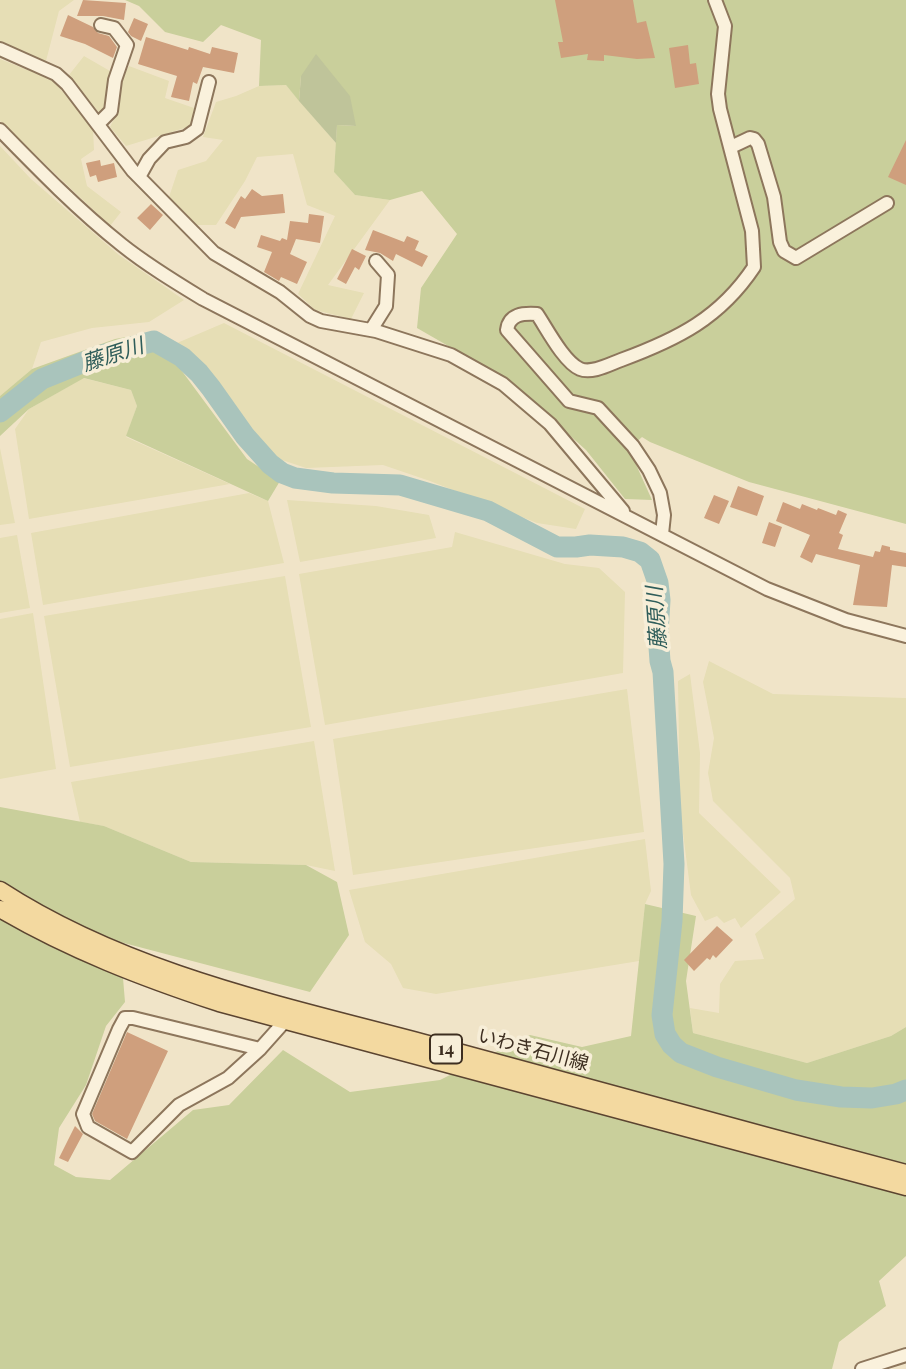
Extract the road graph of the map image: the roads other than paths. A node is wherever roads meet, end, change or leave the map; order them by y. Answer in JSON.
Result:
{"nodes":[{"id":1,"x":715,"y":0,"type":"edge"},
{"id":2,"x":102,"y":25,"type":"dead end"},
{"id":3,"x":0,"y":49,"type":"edge"},
{"id":4,"x":209,"y":82,"type":"dead end"},
{"id":5,"x":99,"y":124,"type":"junction"},
{"id":6,"x":0,"y":130,"type":"edge"},
{"id":7,"x":731,"y":147,"type":"junction"},
{"id":8,"x":139,"y":177,"type":"junction"},
{"id":9,"x":887,"y":203,"type":"dead end"},
{"id":10,"x":376,"y":261,"type":"dead end"},
{"id":11,"x":371,"y":330,"type":"junction"},
{"id":12,"x":626,"y":516,"type":"junction"},
{"id":13,"x":662,"y":534,"type":"junction"},
{"id":14,"x":906,"y":636,"type":"edge"},
{"id":15,"x":0,"y":890,"type":"edge"},
{"id":16,"x":0,"y":909,"type":"edge"},
{"id":17,"x":285,"y":1021,"type":"junction"},
{"id":18,"x":260,"y":1049,"type":"junction"},
{"id":19,"x":906,"y":1173,"type":"edge"},
{"id":20,"x":906,"y":1187,"type":"edge"},
{"id":21,"x":906,"y":1355,"type":"edge"},
{"id":22,"x":862,"y":1369,"type":"edge"}],
"edges":[{"from":1,"to":7,"type":"street"},
{"from":2,"to":5,"type":"street"},
{"from":3,"to":5,"type":"street"},
{"from":4,"to":8,"type":"street"},
{"from":5,"to":8,"type":"street"},
{"from":6,"to":12,"type":"street"},
{"from":7,"to":9,"type":"street"},
{"from":7,"to":13,"type":"street"},
{"from":8,"to":11,"type":"street"},
{"from":10,"to":11,"type":"street"},
{"from":11,"to":12,"type":"street"},
{"from":12,"to":13,"type":"street"},
{"from":13,"to":14,"type":"street"},
{"from":15,"to":19,"type":"main road","name":"いわき石川線","number":"14"},
{"from":16,"to":17,"type":"main road","name":"いわき石川線","number":"14"},
{"from":17,"to":18,"type":"street"},
{"from":17,"to":20,"type":"main road","name":"いわき石川線","number":"14"},
{"from":18,"to":18,"type":"street"},
{"from":21,"to":22,"type":"street"}]}
